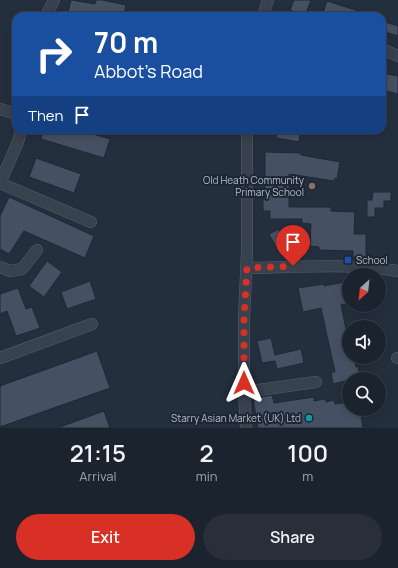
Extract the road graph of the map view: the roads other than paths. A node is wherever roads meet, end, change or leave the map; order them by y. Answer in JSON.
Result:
{"nodes":[{"id":1,"x":54,"y":0,"type":"edge"},
{"id":2,"x":268,"y":0,"type":"edge"},
{"id":3,"x":48,"y":12,"type":"edge"},
{"id":4,"x":264,"y":12,"type":"edge"},
{"id":5,"x":386,"y":51,"type":"edge"},
{"id":6,"x":398,"y":56,"type":"edge"},
{"id":7,"x":0,"y":109,"type":"edge"},
{"id":8,"x":12,"y":113,"type":"edge"},
{"id":9,"x":20,"y":134,"type":"edge"},
{"id":10,"x":247,"y":134,"type":"edge"},
{"id":11,"x":0,"y":183,"type":"edge"},
{"id":12,"x":91,"y":222,"type":"dead end"},
{"id":13,"x":36,"y":250,"type":"dead end"},
{"id":14,"x":0,"y":267,"type":"edge"},
{"id":15,"x":247,"y":268,"type":"junction"},
{"id":16,"x":398,"y":271,"type":"edge"},
{"id":17,"x":92,"y":324,"type":"dead end"},
{"id":18,"x":0,"y":358,"type":"edge"},
{"id":19,"x":316,"y":382,"type":"dead end"},
{"id":20,"x":244,"y":392,"type":"junction"},
{"id":21,"x":246,"y":428,"type":"edge"}],
"edges":[{"from":1,"to":3,"type":"street"},
{"from":2,"to":4,"type":"street"},
{"from":5,"to":6,"type":"street"},
{"from":7,"to":8,"type":"street"},
{"from":9,"to":11,"type":"street"},
{"from":10,"to":15,"type":"street"},
{"from":11,"to":12,"type":"street"},
{"from":13,"to":14,"type":"street"},
{"from":15,"to":16,"type":"street"},
{"from":15,"to":20,"type":"street"},
{"from":17,"to":18,"type":"street"},
{"from":19,"to":20,"type":"street"},
{"from":20,"to":21,"type":"street"}]}
